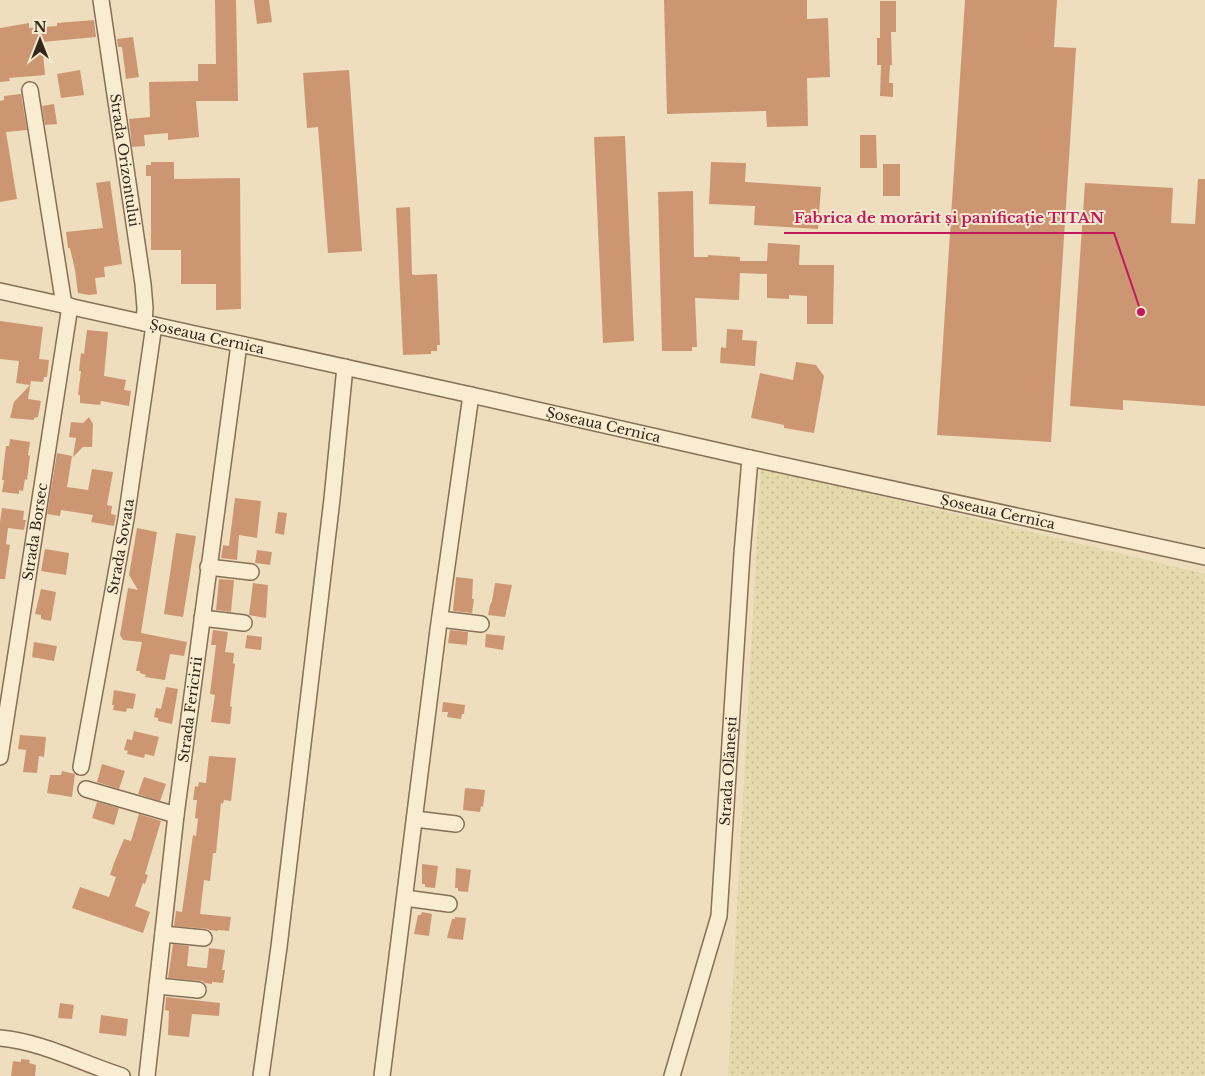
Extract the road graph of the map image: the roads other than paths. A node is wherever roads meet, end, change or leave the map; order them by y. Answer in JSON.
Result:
{"nodes":[{"id":1,"x":101,"y":0,"type":"edge"},
{"id":2,"x":30,"y":90,"type":"dead end"},
{"id":3,"x":0,"y":291,"type":"edge"},
{"id":4,"x":67,"y":306,"type":"junction"},
{"id":5,"x":149,"y":324,"type":"junction"},
{"id":6,"x":239,"y":344,"type":"junction"},
{"id":7,"x":345,"y":367,"type":"junction"},
{"id":8,"x":471,"y":395,"type":"junction"},
{"id":9,"x":750,"y":458,"type":"junction"},
{"id":10,"x":1205,"y":557,"type":"edge"},
{"id":11,"x":208,"y":567,"type":"junction"},
{"id":12,"x":251,"y":572,"type":"dead end"},
{"id":13,"x":202,"y":618,"type":"junction"},
{"id":14,"x":440,"y":619,"type":"junction"},
{"id":15,"x":244,"y":623,"type":"dead end"},
{"id":16,"x":480,"y":624,"type":"dead end"},
{"id":17,"x":0,"y":757,"type":"edge"},
{"id":18,"x":81,"y":767,"type":"dead end"},
{"id":19,"x":86,"y":789,"type":"dead end"},
{"id":20,"x":176,"y":815,"type":"junction"},
{"id":21,"x":415,"y":819,"type":"junction"},
{"id":22,"x":456,"y":824,"type":"dead end"},
{"id":23,"x":405,"y":898,"type":"junction"},
{"id":24,"x":449,"y":904,"type":"dead end"},
{"id":25,"x":163,"y":934,"type":"junction"},
{"id":26,"x":204,"y":938,"type":"dead end"},
{"id":27,"x":157,"y":986,"type":"junction"},
{"id":28,"x":198,"y":990,"type":"dead end"},
{"id":29,"x":0,"y":1038,"type":"edge"},
{"id":30,"x":122,"y":1076,"type":"edge"},
{"id":31,"x":147,"y":1076,"type":"edge"},
{"id":32,"x":261,"y":1076,"type":"edge"},
{"id":33,"x":382,"y":1076,"type":"edge"},
{"id":34,"x":672,"y":1076,"type":"edge"}],
"edges":[{"from":1,"to":5,"type":"street","name":"Strada Orizontului"},
{"from":2,"to":4,"type":"street","name":"Strada Borsec"},
{"from":3,"to":4,"type":"street","name":"Șoseaua Cernica"},
{"from":4,"to":5,"type":"street","name":"Șoseaua Cernica"},
{"from":4,"to":17,"type":"street","name":"Strada Borsec"},
{"from":5,"to":6,"type":"street","name":"Șoseaua Cernica"},
{"from":5,"to":18,"type":"street","name":"Strada Sovata"},
{"from":6,"to":7,"type":"street","name":"Șoseaua Cernica"},
{"from":6,"to":11,"type":"street","name":"Strada Fericirii"},
{"from":7,"to":8,"type":"street","name":"Șoseaua Cernica"},
{"from":7,"to":32,"type":"street"},
{"from":8,"to":9,"type":"street","name":"Șoseaua Cernica"},
{"from":8,"to":14,"type":"street"},
{"from":9,"to":10,"type":"street","name":"Șoseaua Cernica"},
{"from":9,"to":34,"type":"street","name":"Strada Olănești"},
{"from":11,"to":12,"type":"street"},
{"from":11,"to":13,"type":"street","name":"Strada Fericirii"},
{"from":13,"to":15,"type":"street"},
{"from":13,"to":20,"type":"street","name":"Strada Fericirii"},
{"from":14,"to":16,"type":"street"},
{"from":14,"to":21,"type":"street"},
{"from":19,"to":20,"type":"street"},
{"from":20,"to":25,"type":"street","name":"Strada Fericirii"},
{"from":21,"to":22,"type":"street"},
{"from":21,"to":23,"type":"street"},
{"from":23,"to":24,"type":"street"},
{"from":23,"to":33,"type":"street"},
{"from":25,"to":26,"type":"street"},
{"from":25,"to":27,"type":"street","name":"Strada Fericirii"},
{"from":27,"to":28,"type":"street"},
{"from":27,"to":31,"type":"street","name":"Strada Fericirii"},
{"from":29,"to":30,"type":"street"}]}
